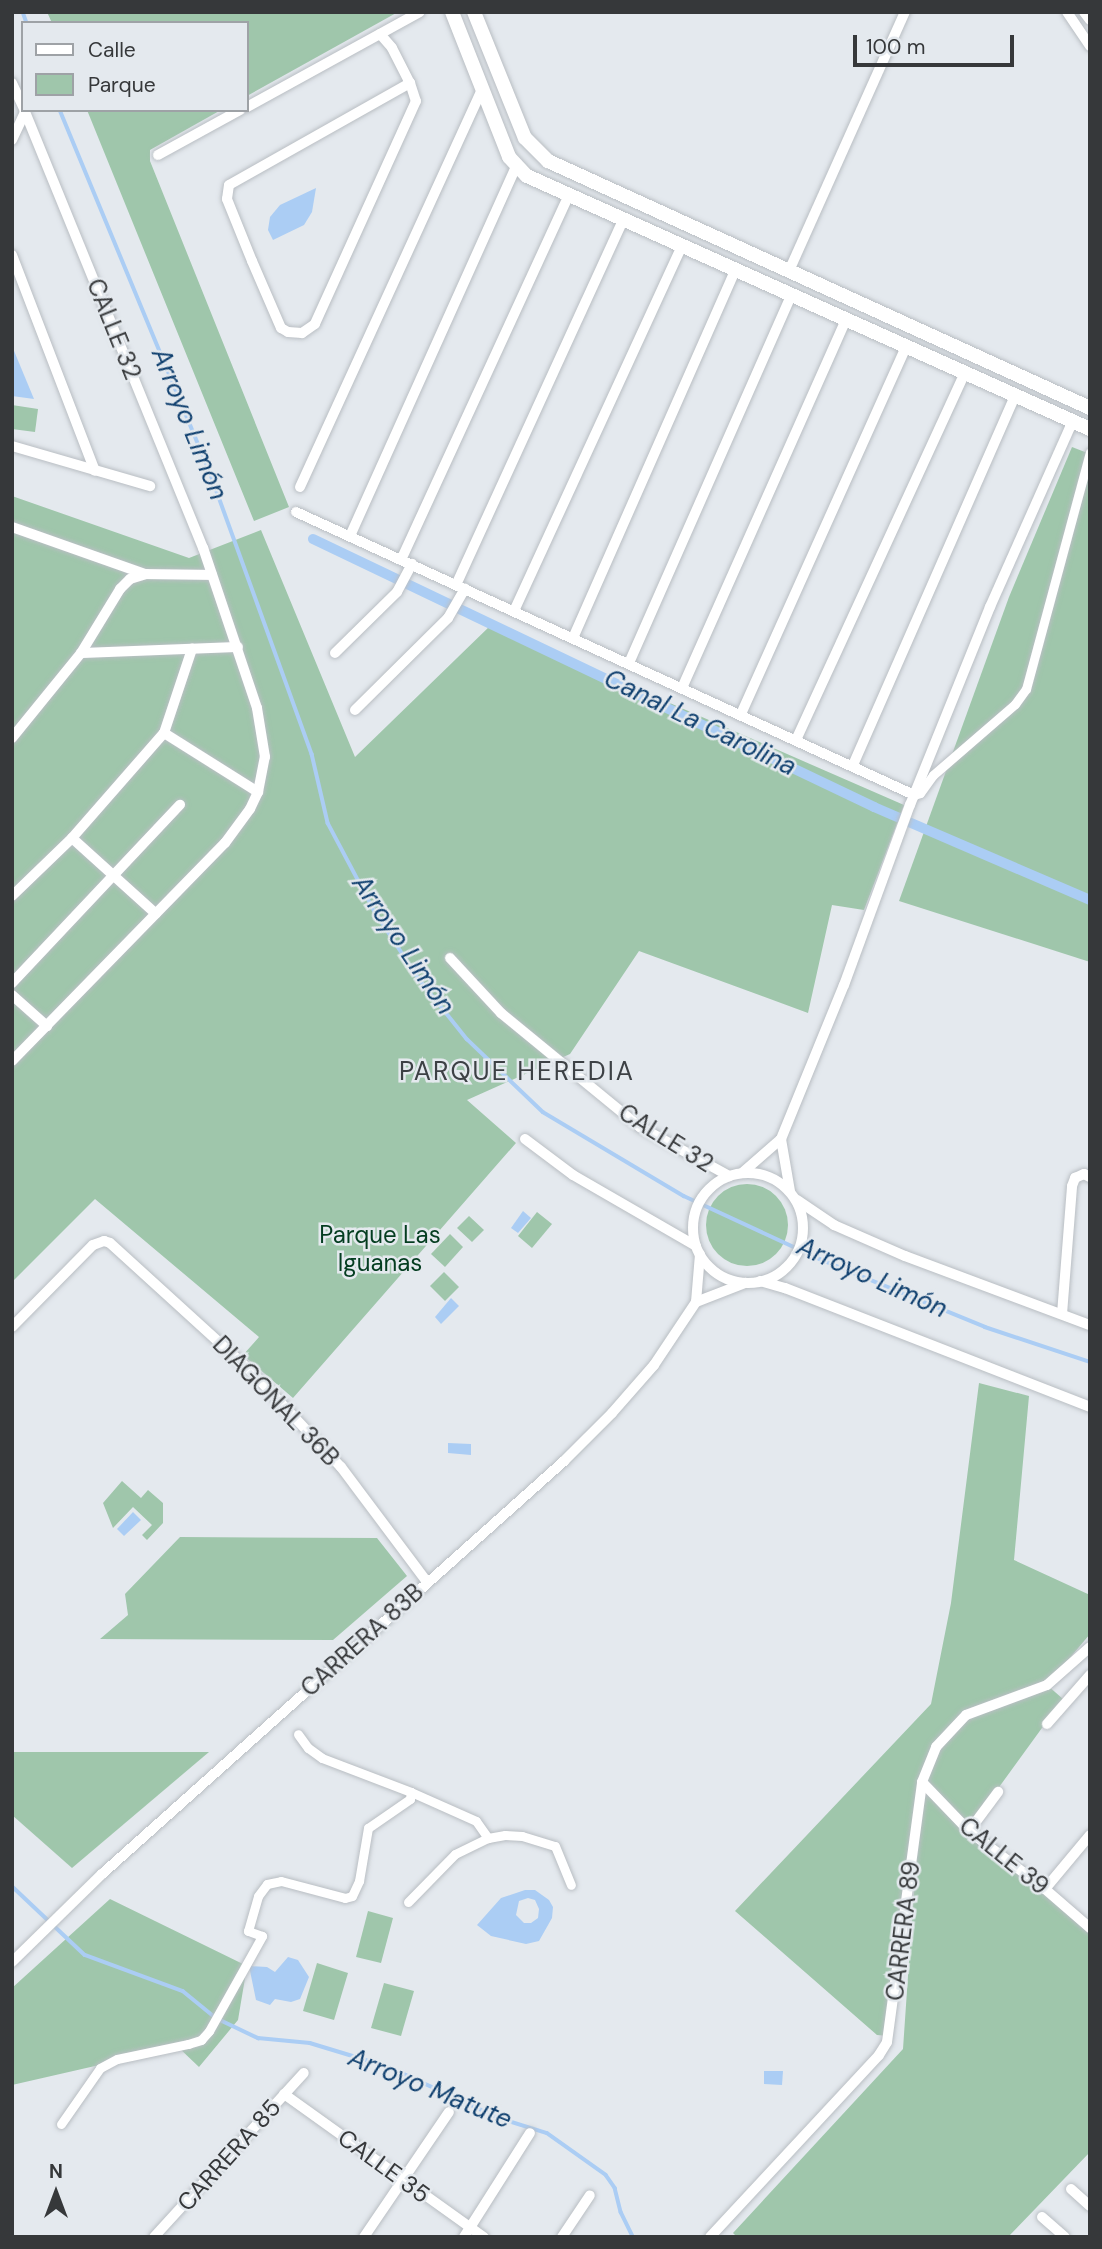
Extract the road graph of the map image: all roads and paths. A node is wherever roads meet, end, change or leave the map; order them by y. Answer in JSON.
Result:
{"nodes":[{"id":1,"x":420,"y":12,"type":"edge"},
{"id":2,"x":452,"y":12,"type":"edge"},
{"id":3,"x":474,"y":12,"type":"edge"},
{"id":4,"x":905,"y":12,"type":"edge"},
{"id":5,"x":1067,"y":12,"type":"edge"},
{"id":6,"x":1084,"y":12,"type":"edge"},
{"id":7,"x":1090,"y":20,"type":"edge"},
{"id":8,"x":380,"y":34,"type":"junction"},
{"id":9,"x":1090,"y":46,"type":"edge"},
{"id":10,"x":12,"y":83,"type":"edge"},
{"id":11,"x":410,"y":83,"type":"junction"},
{"id":12,"x":482,"y":90,"type":"junction"},
{"id":13,"x":21,"y":103,"type":"edge"},
{"id":14,"x":248,"y":106,"type":"edge"},
{"id":15,"x":23,"y":112,"type":"edge"},
{"id":16,"x":25,"y":112,"type":"edge"},
{"id":17,"x":236,"y":112,"type":"edge"},
{"id":18,"x":12,"y":139,"type":"edge"},
{"id":19,"x":158,"y":155,"type":"dead end"},
{"id":20,"x":516,"y":167,"type":"junction"},
{"id":21,"x":569,"y":195,"type":"junction"},
{"id":22,"x":665,"y":214,"type":"junction"},
{"id":23,"x":623,"y":220,"type":"junction"},
{"id":24,"x":657,"y":234,"type":"junction"},
{"id":25,"x":682,"y":246,"type":"junction"},
{"id":26,"x":12,"y":255,"type":"edge"},
{"id":27,"x":735,"y":270,"type":"junction"},
{"id":28,"x":789,"y":271,"type":"junction"},
{"id":29,"x":791,"y":295,"type":"junction"},
{"id":30,"x":846,"y":320,"type":"junction"},
{"id":31,"x":906,"y":346,"type":"junction"},
{"id":32,"x":965,"y":373,"type":"junction"},
{"id":33,"x":1015,"y":396,"type":"junction"},
{"id":34,"x":1090,"y":408,"type":"edge"},
{"id":35,"x":1073,"y":421,"type":"junction"},
{"id":36,"x":1090,"y":429,"type":"edge"},
{"id":37,"x":12,"y":446,"type":"edge"},
{"id":38,"x":1090,"y":452,"type":"edge"},
{"id":39,"x":95,"y":471,"type":"junction"},
{"id":40,"x":150,"y":486,"type":"dead end"},
{"id":41,"x":300,"y":487,"type":"dead end"},
{"id":42,"x":296,"y":512,"type":"dead end"},
{"id":43,"x":12,"y":527,"type":"edge"},
{"id":44,"x":350,"y":536,"type":"junction"},
{"id":45,"x":407,"y":562,"type":"junction"},
{"id":46,"x":146,"y":574,"type":"junction"},
{"id":47,"x":212,"y":575,"type":"junction"},
{"id":48,"x":461,"y":587,"type":"junction"},
{"id":49,"x":514,"y":611,"type":"junction"},
{"id":50,"x":573,"y":638,"type":"junction"},
{"id":51,"x":238,"y":647,"type":"junction"},
{"id":52,"x":192,"y":649,"type":"junction"},
{"id":53,"x":81,"y":653,"type":"junction"},
{"id":54,"x":335,"y":653,"type":"dead end"},
{"id":55,"x":629,"y":663,"type":"junction"},
{"id":56,"x":682,"y":688,"type":"junction"},
{"id":57,"x":355,"y":710,"type":"dead end"},
{"id":58,"x":741,"y":714,"type":"junction"},
{"id":59,"x":164,"y":733,"type":"junction"},
{"id":60,"x":12,"y":738,"type":"edge"},
{"id":61,"x":796,"y":740,"type":"junction"},
{"id":62,"x":853,"y":765,"type":"junction"},
{"id":63,"x":258,"y":792,"type":"junction"},
{"id":64,"x":912,"y":800,"type":"junction"},
{"id":65,"x":180,"y":804,"type":"dead end"},
{"id":66,"x":72,"y":838,"type":"junction"},
{"id":67,"x":114,"y":876,"type":"junction"},
{"id":68,"x":12,"y":896,"type":"edge"},
{"id":69,"x":156,"y":914,"type":"junction"},
{"id":70,"x":450,"y":958,"type":"dead end"},
{"id":71,"x":12,"y":983,"type":"edge"},
{"id":72,"x":12,"y":995,"type":"edge"},
{"id":73,"x":47,"y":1026,"type":"junction"},
{"id":74,"x":12,"y":1061,"type":"edge"},
{"id":75,"x":525,"y":1139,"type":"dead end"},
{"id":76,"x":781,"y":1139,"type":"junction"},
{"id":77,"x":742,"y":1173,"type":"junction"},
{"id":78,"x":729,"y":1176,"type":"junction"},
{"id":79,"x":1090,"y":1177,"type":"edge"},
{"id":80,"x":792,"y":1195,"type":"junction"},
{"id":81,"x":698,"y":1250,"type":"junction"},
{"id":82,"x":760,"y":1281,"type":"junction"},
{"id":83,"x":746,"y":1282,"type":"junction"},
{"id":84,"x":696,"y":1303,"type":"junction"},
{"id":85,"x":1062,"y":1314,"type":"junction"},
{"id":86,"x":1090,"y":1325,"type":"edge"},
{"id":87,"x":12,"y":1327,"type":"edge"},
{"id":88,"x":1090,"y":1407,"type":"edge"},
{"id":89,"x":427,"y":1582,"type":"junction"},
{"id":90,"x":1090,"y":1647,"type":"edge"},
{"id":91,"x":1090,"y":1675,"type":"edge"},
{"id":92,"x":1046,"y":1724,"type":"dead end"},
{"id":93,"x":298,"y":1734,"type":"dead end"},
{"id":94,"x":922,"y":1782,"type":"junction"},
{"id":95,"x":411,"y":1792,"type":"junction"},
{"id":96,"x":998,"y":1792,"type":"dead end"},
{"id":97,"x":969,"y":1831,"type":"junction"},
{"id":98,"x":1090,"y":1835,"type":"edge"},
{"id":99,"x":488,"y":1838,"type":"junction"},
{"id":100,"x":571,"y":1885,"type":"dead end"},
{"id":101,"x":1045,"y":1889,"type":"junction"},
{"id":102,"x":408,"y":1902,"type":"dead end"},
{"id":103,"x":1089,"y":1925,"type":"edge"},
{"id":104,"x":12,"y":1962,"type":"edge"},
{"id":105,"x":303,"y":2073,"type":"dead end"},
{"id":106,"x":284,"y":2094,"type":"junction"},
{"id":107,"x":449,"y":2112,"type":"dead end"},
{"id":108,"x":61,"y":2124,"type":"dead end"},
{"id":109,"x":530,"y":2133,"type":"dead end"},
{"id":110,"x":403,"y":2180,"type":"junction"},
{"id":111,"x":1071,"y":2189,"type":"dead end"},
{"id":112,"x":590,"y":2195,"type":"dead end"},
{"id":113,"x":1090,"y":2206,"type":"edge"},
{"id":114,"x":1042,"y":2217,"type":"dead end"},
{"id":115,"x":467,"y":2231,"type":"edge"},
{"id":116,"x":154,"y":2237,"type":"edge"},
{"id":117,"x":364,"y":2237,"type":"edge"},
{"id":118,"x":484,"y":2237,"type":"edge"},
{"id":119,"x":562,"y":2237,"type":"edge"},
{"id":120,"x":710,"y":2237,"type":"edge"},
{"id":121,"x":1065,"y":2237,"type":"edge"}],
"edges":[{"from":1,"to":8,"type":"street"},
{"from":2,"to":12,"type":"street"},
{"from":3,"to":22,"type":"street"},
{"from":4,"to":28,"type":"street"},
{"from":5,"to":9,"type":"street"},
{"from":6,"to":7,"type":"street"},
{"from":8,"to":11,"type":"street"},
{"from":8,"to":14,"type":"street"},
{"from":10,"to":13,"type":"street","name":"CALLE 32"},
{"from":11,"to":11,"type":"street"},
{"from":12,"to":20,"type":"street"},
{"from":12,"to":41,"type":"street"},
{"from":15,"to":18,"type":"street"},
{"from":16,"to":47,"type":"street","name":"CALLE 32"},
{"from":17,"to":19,"type":"street"},
{"from":20,"to":21,"type":"street"},
{"from":20,"to":44,"type":"street"},
{"from":21,"to":23,"type":"street"},
{"from":21,"to":45,"type":"street"},
{"from":22,"to":24,"type":"street"},
{"from":22,"to":28,"type":"street"},
{"from":23,"to":24,"type":"street"},
{"from":23,"to":48,"type":"street"},
{"from":24,"to":25,"type":"street"},
{"from":25,"to":27,"type":"street"},
{"from":25,"to":49,"type":"street"},
{"from":26,"to":39,"type":"street"},
{"from":27,"to":29,"type":"street"},
{"from":27,"to":50,"type":"street"},
{"from":28,"to":34,"type":"street"},
{"from":29,"to":30,"type":"street"},
{"from":29,"to":55,"type":"street"},
{"from":30,"to":31,"type":"street"},
{"from":30,"to":56,"type":"street"},
{"from":31,"to":32,"type":"street"},
{"from":31,"to":58,"type":"street"},
{"from":32,"to":33,"type":"street"},
{"from":32,"to":61,"type":"street"},
{"from":33,"to":35,"type":"street"},
{"from":33,"to":62,"type":"street"},
{"from":35,"to":36,"type":"street"},
{"from":35,"to":64,"type":"street"},
{"from":37,"to":39,"type":"street"},
{"from":38,"to":64,"type":"street"},
{"from":39,"to":40,"type":"street"},
{"from":42,"to":44,"type":"street"},
{"from":43,"to":46,"type":"street"},
{"from":44,"to":45,"type":"street"},
{"from":45,"to":48,"type":"street"},
{"from":45,"to":54,"type":"street"},
{"from":46,"to":47,"type":"street"},
{"from":46,"to":53,"type":"street"},
{"from":47,"to":51,"type":"street","name":"CALLE 32"},
{"from":48,"to":49,"type":"street"},
{"from":48,"to":57,"type":"street"},
{"from":49,"to":50,"type":"street"},
{"from":50,"to":55,"type":"street"},
{"from":51,"to":52,"type":"street"},
{"from":51,"to":63,"type":"street","name":"CALLE 32"},
{"from":52,"to":53,"type":"street"},
{"from":52,"to":59,"type":"street"},
{"from":53,"to":60,"type":"street"},
{"from":55,"to":56,"type":"street"},
{"from":56,"to":58,"type":"street"},
{"from":58,"to":61,"type":"street"},
{"from":59,"to":63,"type":"street"},
{"from":59,"to":66,"type":"street"},
{"from":61,"to":62,"type":"street"},
{"from":62,"to":64,"type":"street"},
{"from":63,"to":69,"type":"street","name":"CALLE 32"},
{"from":64,"to":76,"type":"street"},
{"from":65,"to":67,"type":"street"},
{"from":66,"to":67,"type":"street"},
{"from":66,"to":68,"type":"street"},
{"from":67,"to":69,"type":"street"},
{"from":67,"to":71,"type":"street"},
{"from":69,"to":73,"type":"street","name":"CALLE 32"},
{"from":70,"to":78,"type":"street","name":"CALLE 32"},
{"from":72,"to":73,"type":"street"},
{"from":73,"to":74,"type":"street","name":"CALLE 32"},
{"from":75,"to":81,"type":"street"},
{"from":76,"to":77,"type":"street"},
{"from":76,"to":80,"type":"street"},
{"from":77,"to":78,"type":"street"},
{"from":77,"to":80,"type":"street"},
{"from":78,"to":81,"type":"street"},
{"from":79,"to":85,"type":"street"},
{"from":80,"to":82,"type":"street"},
{"from":80,"to":85,"type":"street"},
{"from":81,"to":83,"type":"street"},
{"from":81,"to":84,"type":"street","name":"CARRERA 83B"},
{"from":82,"to":83,"type":"street"},
{"from":82,"to":88,"type":"street"},
{"from":83,"to":84,"type":"street"},
{"from":84,"to":89,"type":"street","name":"CARRERA 83B"},
{"from":85,"to":86,"type":"street"},
{"from":87,"to":89,"type":"street","name":"DIAGONAL 36B"},
{"from":89,"to":104,"type":"street","name":"CARRERA 83B"},
{"from":90,"to":94,"type":"street","name":"CARRERA 89"},
{"from":91,"to":92,"type":"street"},
{"from":93,"to":95,"type":"street"},
{"from":94,"to":97,"type":"street","name":"CALLE 39"},
{"from":94,"to":120,"type":"street","name":"CARRERA 89"},
{"from":95,"to":99,"type":"street"},
{"from":95,"to":108,"type":"street"},
{"from":96,"to":97,"type":"street"},
{"from":97,"to":101,"type":"street","name":"CALLE 39"},
{"from":98,"to":101,"type":"street"},
{"from":99,"to":100,"type":"street"},
{"from":99,"to":102,"type":"street"},
{"from":101,"to":103,"type":"street","name":"CALLE 39"},
{"from":105,"to":106,"type":"street","name":"CARRERA 85"},
{"from":106,"to":110,"type":"street","name":"CALLE 35"},
{"from":106,"to":116,"type":"street","name":"CARRERA 85"},
{"from":107,"to":110,"type":"street"},
{"from":109,"to":115,"type":"street"},
{"from":110,"to":115,"type":"street","name":"CALLE 35"},
{"from":110,"to":117,"type":"street"},
{"from":111,"to":113,"type":"street"},
{"from":112,"to":119,"type":"street"},
{"from":114,"to":121,"type":"street"},
{"from":115,"to":118,"type":"street","name":"CALLE 35"}]}
